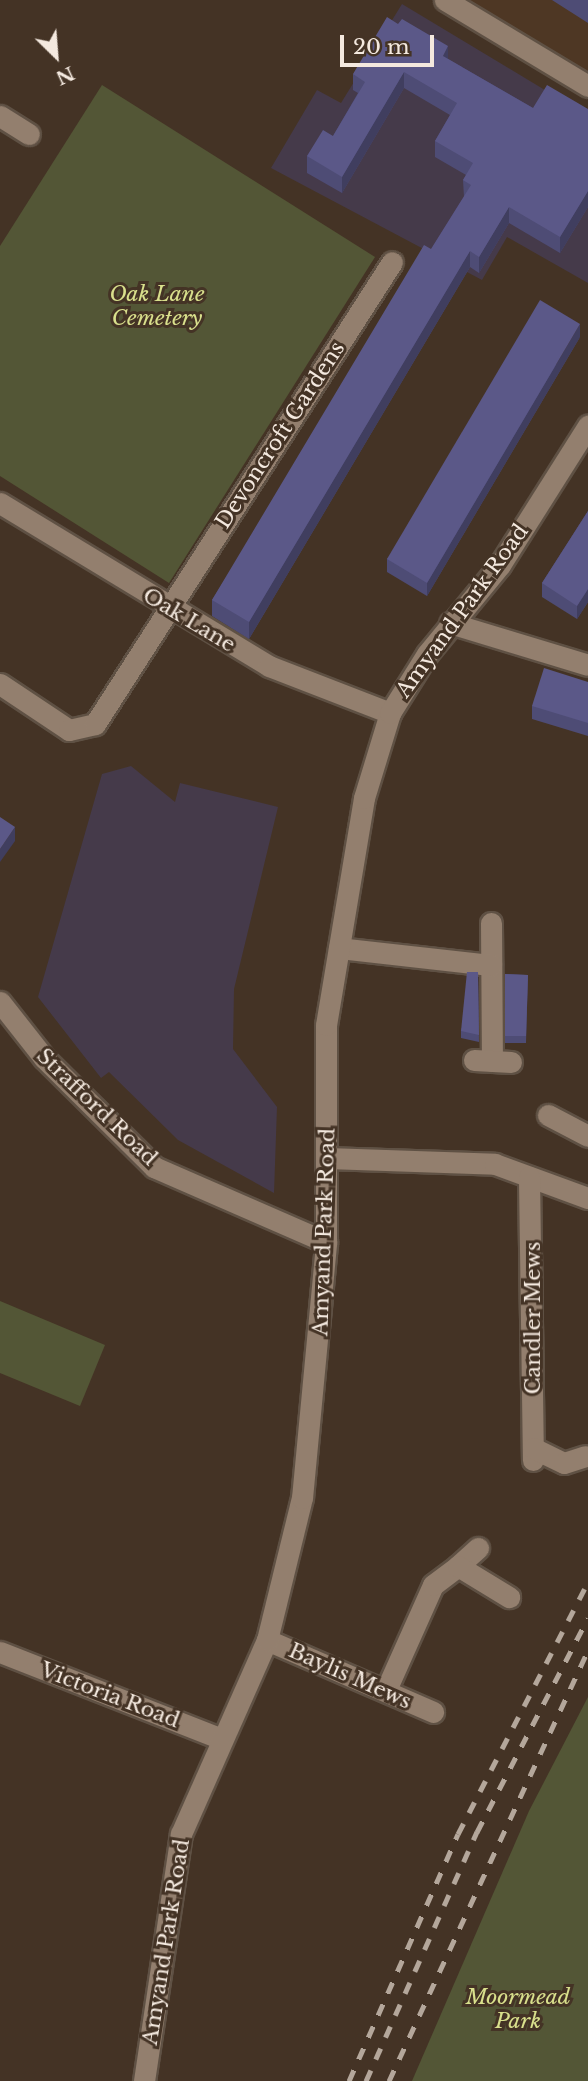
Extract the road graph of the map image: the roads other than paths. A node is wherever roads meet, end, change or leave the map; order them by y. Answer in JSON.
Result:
{"nodes":[{"id":1,"x":445,"y":0,"type":"edge"},
{"id":2,"x":588,"y":86,"type":"edge"},
{"id":3,"x":0,"y":116,"type":"edge"},
{"id":4,"x":29,"y":134,"type":"dead end"},
{"id":5,"x":392,"y":262,"type":"dead end"},
{"id":6,"x":588,"y":426,"type":"edge"},
{"id":7,"x":0,"y":503,"type":"edge"},
{"id":8,"x":168,"y":608,"type":"junction"},
{"id":9,"x":450,"y":623,"type":"junction"},
{"id":10,"x":588,"y":665,"type":"edge"},
{"id":11,"x":0,"y":684,"type":"edge"},
{"id":12,"x":390,"y":713,"type":"junction"},
{"id":13,"x":491,"y":923,"type":"dead end"},
{"id":14,"x":339,"y":948,"type":"junction"},
{"id":15,"x":491,"y":965,"type":"junction"},
{"id":16,"x":0,"y":1002,"type":"edge"},
{"id":17,"x":492,"y":1061,"type":"dead end"},
{"id":18,"x":548,"y":1115,"type":"dead end"},
{"id":19,"x":588,"y":1136,"type":"edge"},
{"id":20,"x":327,"y":1158,"type":"junction"},
{"id":21,"x":529,"y":1177,"type":"junction"},
{"id":22,"x":588,"y":1198,"type":"edge"},
{"id":23,"x":326,"y":1242,"type":"junction"},
{"id":24,"x":585,"y":1456,"type":"dead end"},
{"id":25,"x":478,"y":1548,"type":"dead end"},
{"id":26,"x":458,"y":1566,"type":"junction"},
{"id":27,"x":509,"y":1597,"type":"dead end"},
{"id":28,"x":267,"y":1640,"type":"junction"},
{"id":29,"x":0,"y":1652,"type":"edge"},
{"id":30,"x":386,"y":1690,"type":"junction"},
{"id":31,"x":433,"y":1712,"type":"dead end"},
{"id":32,"x":220,"y":1738,"type":"junction"},
{"id":33,"x":144,"y":2081,"type":"edge"}],
"edges":[{"from":1,"to":2,"type":"street"},
{"from":3,"to":4,"type":"street"},
{"from":5,"to":8,"type":"street","name":"Devoncroft Gardens"},
{"from":6,"to":9,"type":"street","name":"Amyand Park Road"},
{"from":7,"to":8,"type":"street","name":"Oak Lane"},
{"from":8,"to":11,"type":"street","name":"Devoncroft Gardens"},
{"from":8,"to":12,"type":"street","name":"Oak Lane"},
{"from":9,"to":10,"type":"street"},
{"from":9,"to":12,"type":"street","name":"Amyand Park Road"},
{"from":12,"to":14,"type":"street","name":"Amyand Park Road"},
{"from":13,"to":15,"type":"street"},
{"from":14,"to":15,"type":"street"},
{"from":14,"to":20,"type":"street","name":"Amyand Park Road"},
{"from":15,"to":17,"type":"street"},
{"from":16,"to":23,"type":"street","name":"Strafford Road"},
{"from":18,"to":19,"type":"street"},
{"from":20,"to":21,"type":"street"},
{"from":20,"to":23,"type":"street","name":"Amyand Park Road"},
{"from":21,"to":22,"type":"street"},
{"from":21,"to":24,"type":"street","name":"Candler Mews"},
{"from":23,"to":28,"type":"street","name":"Amyand Park Road"},
{"from":25,"to":26,"type":"street"},
{"from":26,"to":27,"type":"street"},
{"from":26,"to":30,"type":"street"},
{"from":28,"to":30,"type":"street","name":"Baylis Mews"},
{"from":28,"to":32,"type":"street","name":"Amyand Park Road"},
{"from":29,"to":32,"type":"street","name":"Victoria Road"},
{"from":30,"to":31,"type":"street","name":"Baylis Mews"},
{"from":32,"to":33,"type":"street","name":"Amyand Park Road"}]}
